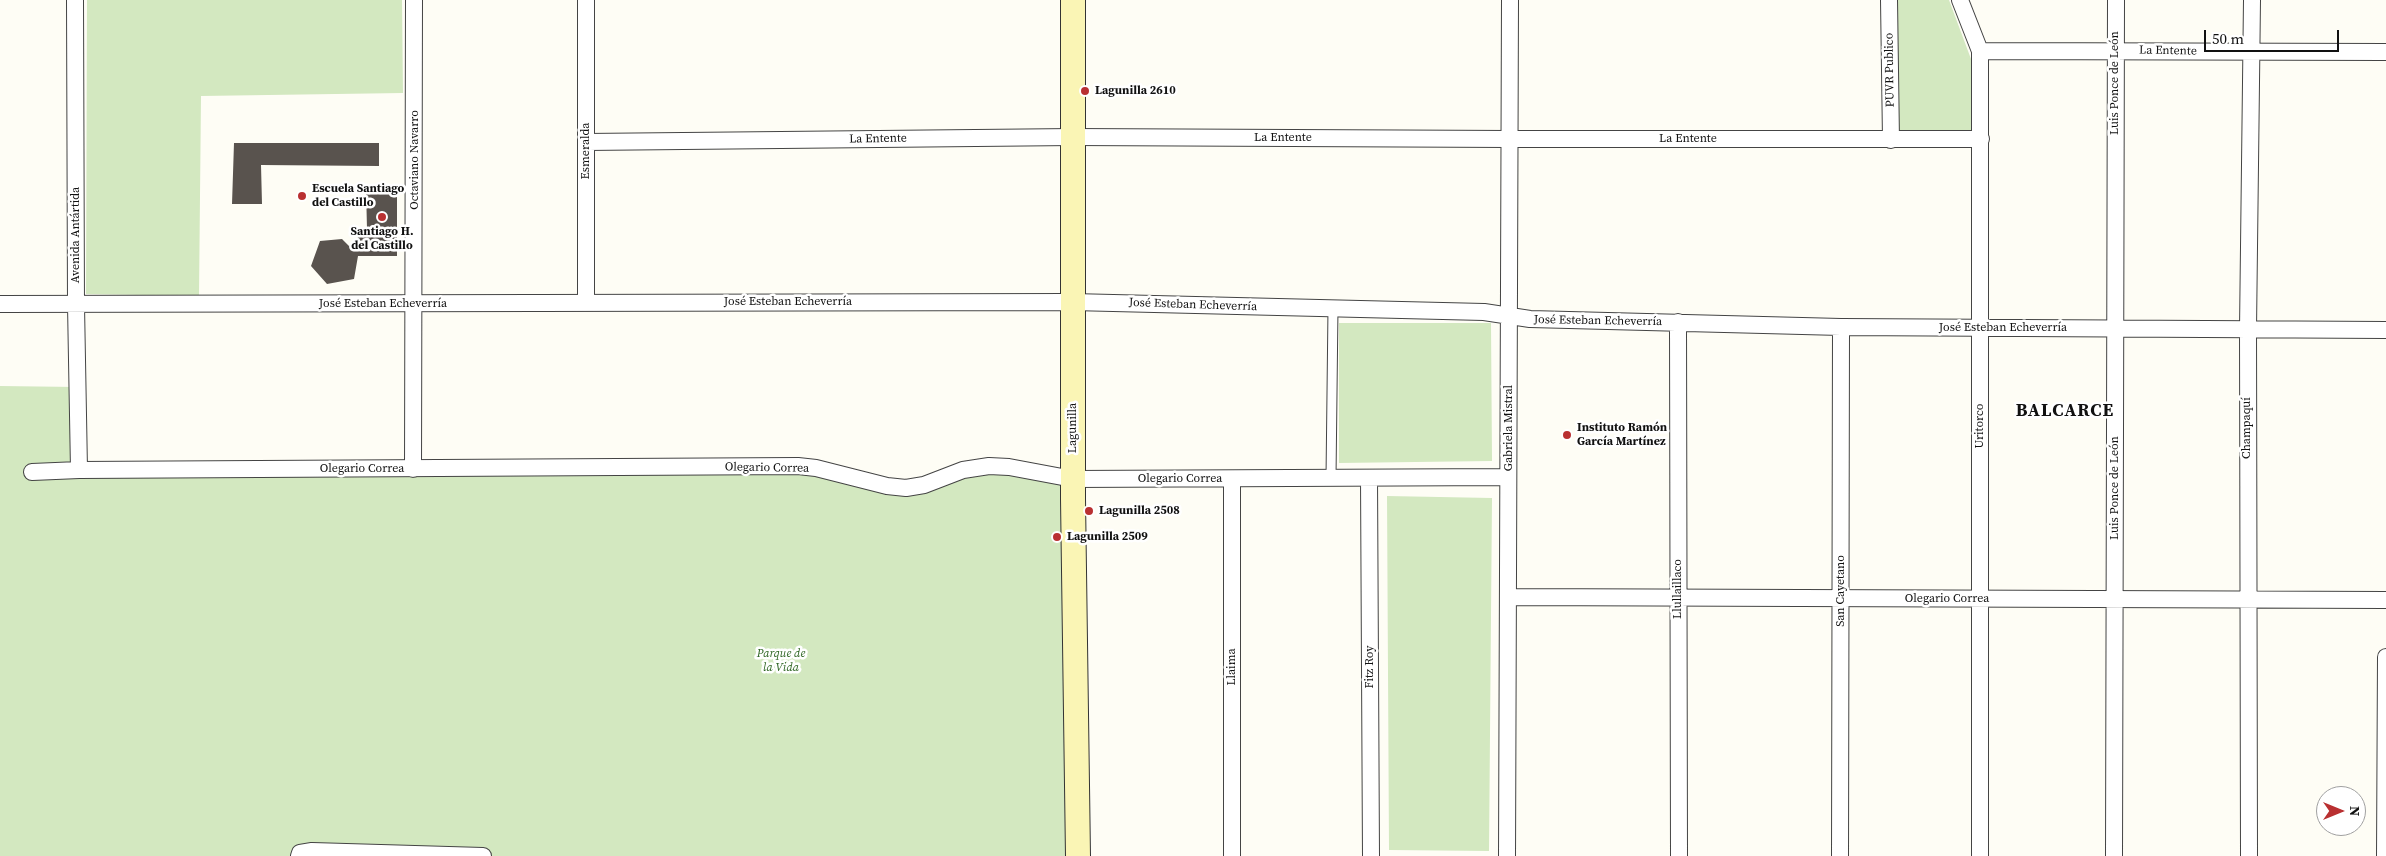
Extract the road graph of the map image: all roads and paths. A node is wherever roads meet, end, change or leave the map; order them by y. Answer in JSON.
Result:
{"nodes":[{"id":1,"x":75,"y":0,"type":"edge"},
{"id":2,"x":414,"y":0,"type":"edge"},
{"id":3,"x":586,"y":0,"type":"edge"},
{"id":4,"x":1072,"y":0,"type":"edge"},
{"id":5,"x":1510,"y":0,"type":"edge"},
{"id":6,"x":1889,"y":0,"type":"edge"},
{"id":7,"x":1960,"y":0,"type":"edge"},
{"id":8,"x":2116,"y":0,"type":"edge"},
{"id":9,"x":2252,"y":0,"type":"edge"},
{"id":10,"x":1980,"y":50,"type":"junction"},
{"id":11,"x":2116,"y":50,"type":"junction"},
{"id":12,"x":2251,"y":52,"type":"junction"},
{"id":13,"x":2386,"y":52,"type":"edge"},
{"id":14,"x":1073,"y":136,"type":"junction"},
{"id":15,"x":1509,"y":139,"type":"junction"},
{"id":16,"x":1981,"y":139,"type":"junction"},
{"id":17,"x":1891,"y":140,"type":"junction"},
{"id":18,"x":586,"y":142,"type":"junction"},
{"id":19,"x":586,"y":302,"type":"junction"},
{"id":20,"x":1072,"y":302,"type":"junction"},
{"id":21,"x":0,"y":304,"type":"edge"},
{"id":22,"x":414,"y":304,"type":"junction"},
{"id":23,"x":76,"y":305,"type":"junction"},
{"id":24,"x":1333,"y":308,"type":"junction"},
{"id":25,"x":1509,"y":316,"type":"junction"},
{"id":26,"x":1678,"y":322,"type":"junction"},
{"id":27,"x":1841,"y":327,"type":"junction"},
{"id":28,"x":1980,"y":327,"type":"junction"},
{"id":29,"x":2115,"y":328,"type":"junction"},
{"id":30,"x":2248,"y":329,"type":"junction"},
{"id":31,"x":2386,"y":330,"type":"edge"},
{"id":32,"x":413,"y":469,"type":"junction"},
{"id":33,"x":79,"y":470,"type":"junction"},
{"id":34,"x":32,"y":472,"type":"dead end"},
{"id":35,"x":1508,"y":477,"type":"junction"},
{"id":36,"x":1331,"y":478,"type":"junction"},
{"id":37,"x":1369,"y":478,"type":"junction"},
{"id":38,"x":1073,"y":479,"type":"junction"},
{"id":39,"x":1232,"y":479,"type":"junction"},
{"id":40,"x":1508,"y":597,"type":"junction"},
{"id":41,"x":1678,"y":598,"type":"junction"},
{"id":42,"x":1841,"y":598,"type":"junction"},
{"id":43,"x":1980,"y":599,"type":"junction"},
{"id":44,"x":2115,"y":599,"type":"junction"},
{"id":45,"x":2247,"y":599,"type":"junction"},
{"id":46,"x":2386,"y":600,"type":"edge"},
{"id":47,"x":2386,"y":658,"type":"edge"},
{"id":48,"x":299,"y":855,"type":"edge"},
{"id":49,"x":483,"y":856,"type":"edge"},
{"id":50,"x":1078,"y":856,"type":"edge"},
{"id":51,"x":1232,"y":856,"type":"edge"},
{"id":52,"x":1371,"y":856,"type":"edge"},
{"id":53,"x":1507,"y":856,"type":"edge"},
{"id":54,"x":1679,"y":856,"type":"edge"},
{"id":55,"x":1840,"y":856,"type":"edge"},
{"id":56,"x":1980,"y":856,"type":"edge"},
{"id":57,"x":2114,"y":856,"type":"edge"},
{"id":58,"x":2249,"y":856,"type":"edge"},
{"id":59,"x":2385,"y":856,"type":"edge"}],
"edges":[{"from":1,"to":23,"type":"street","name":"Avenida Antártida"},
{"from":2,"to":22,"type":"street","name":"Octaviano Navarro"},
{"from":3,"to":18,"type":"street","name":"Esmeralda"},
{"from":4,"to":14,"type":"main road","name":"Lagunilla"},
{"from":5,"to":15,"type":"street","name":"Gabriela Mistral"},
{"from":6,"to":17,"type":"street","name":"PUVR Publico"},
{"from":7,"to":10,"type":"street","name":"Uritorco"},
{"from":8,"to":11,"type":"street","name":"Luis Ponce de León"},
{"from":9,"to":12,"type":"street","name":"Champaquí"},
{"from":10,"to":11,"type":"street","name":"La Entente"},
{"from":10,"to":16,"type":"street","name":"Uritorco"},
{"from":11,"to":12,"type":"street","name":"La Entente"},
{"from":11,"to":29,"type":"street","name":"Luis Ponce de León"},
{"from":12,"to":13,"type":"street","name":"La Entente"},
{"from":12,"to":30,"type":"street","name":"Champaquí"},
{"from":14,"to":15,"type":"street","name":"La Entente"},
{"from":14,"to":18,"type":"street","name":"La Entente"},
{"from":14,"to":20,"type":"main road","name":"Lagunilla"},
{"from":15,"to":17,"type":"street","name":"La Entente"},
{"from":15,"to":25,"type":"street","name":"Gabriela Mistral"},
{"from":16,"to":17,"type":"street","name":"La Entente"},
{"from":16,"to":28,"type":"street","name":"Uritorco"},
{"from":18,"to":19,"type":"street","name":"Esmeralda"},
{"from":19,"to":20,"type":"street","name":"José Esteban Echeverría"},
{"from":19,"to":22,"type":"street","name":"José Esteban Echeverría"},
{"from":20,"to":24,"type":"street","name":"José Esteban Echeverría"},
{"from":20,"to":38,"type":"main road","name":"Lagunilla"},
{"from":21,"to":23,"type":"street","name":"José Esteban Echeverría"},
{"from":22,"to":23,"type":"street","name":"José Esteban Echeverría"},
{"from":22,"to":32,"type":"street","name":"Octaviano Navarro"},
{"from":23,"to":33,"type":"street","name":"Avenida Antártida"},
{"from":24,"to":25,"type":"street","name":"José Esteban Echeverría"},
{"from":24,"to":36,"type":"lane"},
{"from":25,"to":26,"type":"street","name":"José Esteban Echeverría"},
{"from":25,"to":35,"type":"street","name":"Gabriela Mistral"},
{"from":26,"to":27,"type":"street","name":"José Esteban Echeverría"},
{"from":26,"to":41,"type":"street","name":"Llullaillaco"},
{"from":27,"to":28,"type":"street","name":"José Esteban Echeverría"},
{"from":27,"to":42,"type":"street","name":"San Cayetano"},
{"from":28,"to":29,"type":"street","name":"José Esteban Echeverría"},
{"from":28,"to":43,"type":"street","name":"Uritorco"},
{"from":29,"to":30,"type":"street","name":"José Esteban Echeverría"},
{"from":29,"to":44,"type":"street","name":"Luis Ponce de León"},
{"from":30,"to":31,"type":"street","name":"José Esteban Echeverría"},
{"from":30,"to":45,"type":"street","name":"Champaquí"},
{"from":32,"to":33,"type":"street","name":"Olegario Correa"},
{"from":32,"to":38,"type":"street","name":"Olegario Correa"},
{"from":33,"to":34,"type":"street","name":"Olegario Correa"},
{"from":35,"to":37,"type":"street","name":"Olegario Correa"},
{"from":35,"to":40,"type":"street","name":"Gabriela Mistral"},
{"from":36,"to":37,"type":"street","name":"Olegario Correa"},
{"from":36,"to":39,"type":"street","name":"Olegario Correa"},
{"from":37,"to":52,"type":"street","name":"Fitz Roy"},
{"from":38,"to":39,"type":"street","name":"Olegario Correa"},
{"from":38,"to":50,"type":"main road","name":"Lagunilla"},
{"from":39,"to":51,"type":"street","name":"Llaima"},
{"from":40,"to":41,"type":"street","name":"Olegario Correa"},
{"from":40,"to":53,"type":"street","name":"Gabriela Mistral"},
{"from":41,"to":42,"type":"street","name":"Olegario Correa"},
{"from":41,"to":54,"type":"street","name":"Llullaillaco"},
{"from":42,"to":43,"type":"street","name":"Olegario Correa"},
{"from":42,"to":55,"type":"street","name":"San Cayetano"},
{"from":43,"to":44,"type":"street","name":"Olegario Correa"},
{"from":43,"to":56,"type":"street","name":"Uritorco"},
{"from":44,"to":45,"type":"street","name":"Olegario Correa"},
{"from":44,"to":57,"type":"street","name":"Luis Ponce de León"},
{"from":45,"to":46,"type":"street","name":"Olegario Correa"},
{"from":45,"to":58,"type":"street","name":"Champaquí"},
{"from":47,"to":59,"type":"street"},
{"from":48,"to":49,"type":"street"}]}
